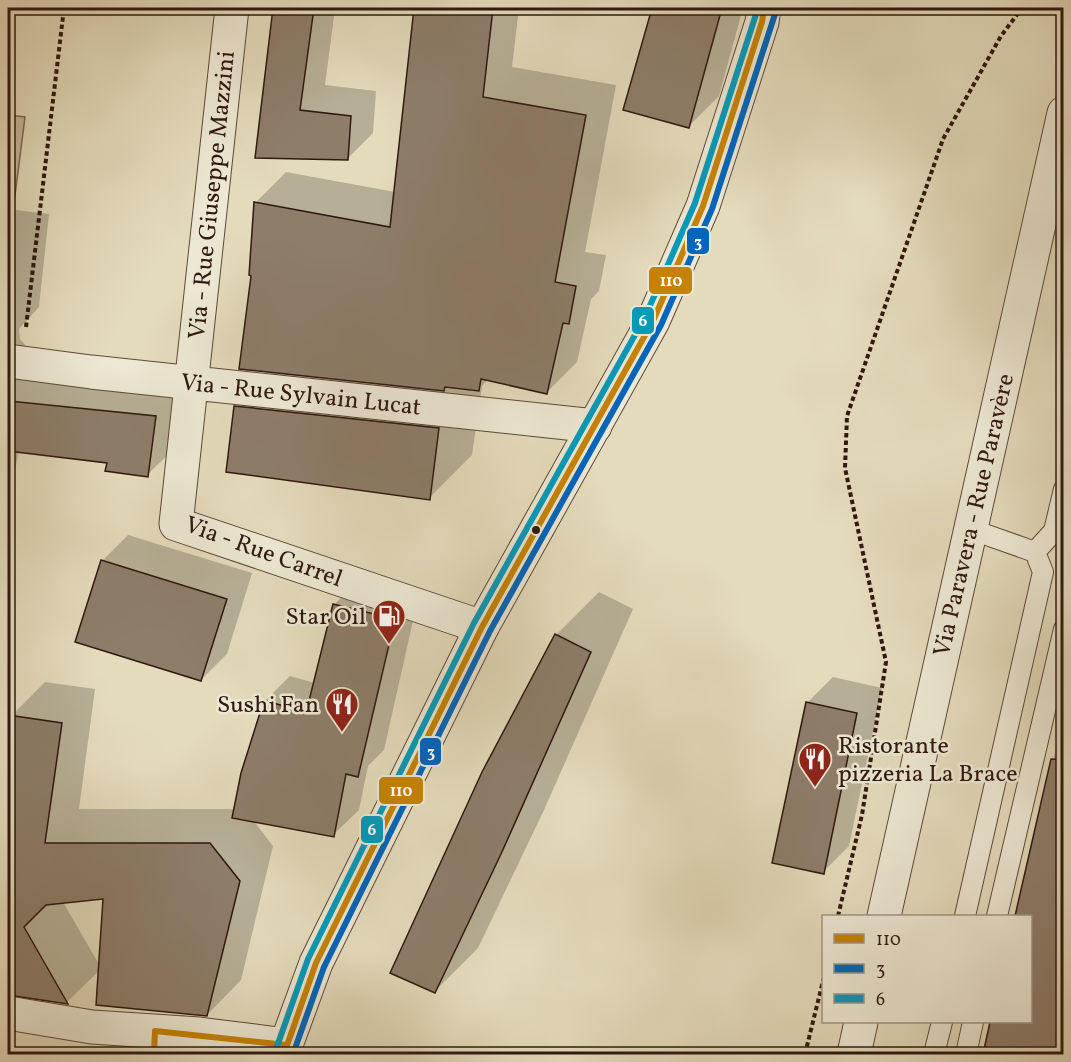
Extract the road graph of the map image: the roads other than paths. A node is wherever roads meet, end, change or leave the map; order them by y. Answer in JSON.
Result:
{"nodes":[{"id":1,"x":232,"y":8,"type":"edge"},
{"id":2,"x":764,"y":12,"type":"edge"},
{"id":3,"x":1064,"y":113,"type":"edge"},
{"id":4,"x":8,"y":361,"type":"edge"},
{"id":5,"x":191,"y":382,"type":"junction"},
{"id":6,"x":595,"y":426,"type":"junction"},
{"id":7,"x":1064,"y":489,"type":"edge"},
{"id":8,"x":970,"y":529,"type":"junction"},
{"id":9,"x":1035,"y":552,"type":"junction"},
{"id":10,"x":482,"y":627,"type":"junction"},
{"id":11,"x":1064,"y":629,"type":"edge"},
{"id":12,"x":884,"y":915,"type":"edge"},
{"id":13,"x":965,"y":915,"type":"edge"},
{"id":14,"x":997,"y":915,"type":"edge"},
{"id":15,"x":8,"y":1012,"type":"edge"},
{"id":16,"x":861,"y":1023,"type":"edge"},
{"id":17,"x":942,"y":1023,"type":"edge"},
{"id":18,"x":973,"y":1023,"type":"edge"},
{"id":19,"x":155,"y":1043,"type":"edge"},
{"id":20,"x":285,"y":1050,"type":"edge"},
{"id":21,"x":854,"y":1054,"type":"edge"},
{"id":22,"x":934,"y":1054,"type":"edge"},
{"id":23,"x":966,"y":1054,"type":"edge"}],
"edges":[{"from":1,"to":5,"type":"street","name":"Via - Rue Giuseppe Mazzini"},
{"from":2,"to":6,"type":"street"},
{"from":3,"to":8,"type":"street","name":"Via Paravera - Rue Paravère"},
{"from":4,"to":5,"type":"street","name":"Via - Rue Sylvain Lucat"},
{"from":5,"to":6,"type":"street","name":"Via - Rue Sylvain Lucat"},
{"from":5,"to":10,"type":"street","name":"Via - Rue Carrel"},
{"from":6,"to":10,"type":"street"},
{"from":7,"to":9,"type":"lane"},
{"from":8,"to":9,"type":"lane"},
{"from":8,"to":12,"type":"street","name":"Via Paravera - Rue Paravère"},
{"from":9,"to":13,"type":"lane"},
{"from":10,"to":20,"type":"street"},
{"from":11,"to":14,"type":"lane"},
{"from":15,"to":19,"type":"street"},
{"from":16,"to":21,"type":"street"},
{"from":17,"to":22,"type":"lane"},
{"from":18,"to":23,"type":"lane"},
{"from":19,"to":20,"type":"street"}]}
